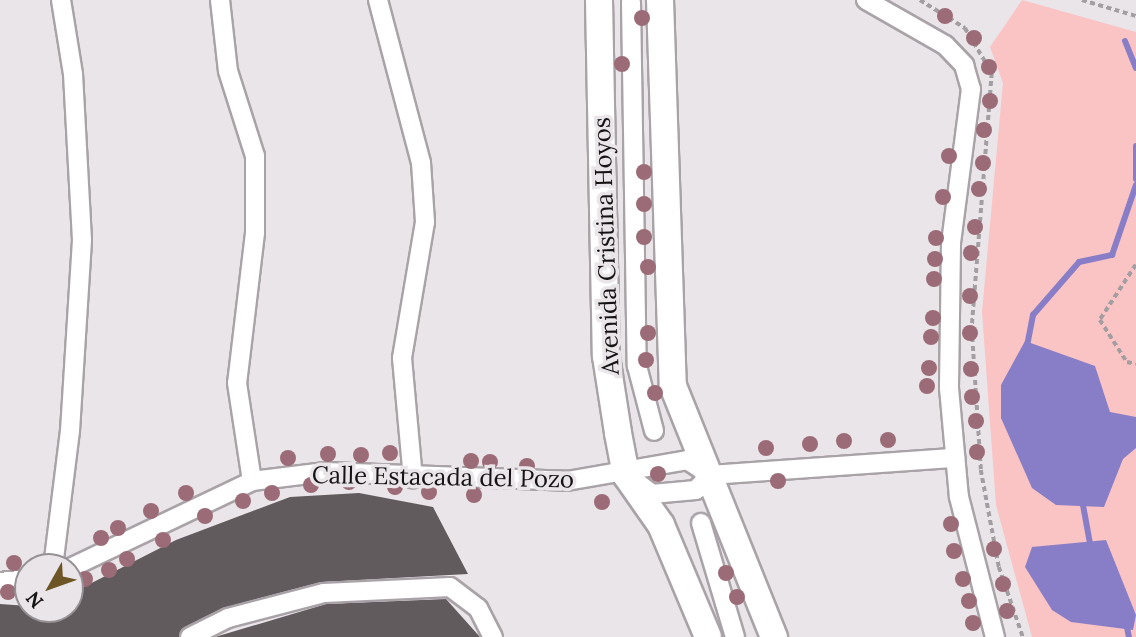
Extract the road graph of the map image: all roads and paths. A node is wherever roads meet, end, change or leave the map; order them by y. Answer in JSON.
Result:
{"nodes":[{"id":1,"x":61,"y":0,"type":"edge"},
{"id":2,"x":220,"y":0,"type":"edge"},
{"id":3,"x":378,"y":0,"type":"edge"},
{"id":4,"x":598,"y":0,"type":"edge"},
{"id":5,"x":660,"y":0,"type":"edge"},
{"id":6,"x":866,"y":0,"type":"edge"},
{"id":7,"x":920,"y":0,"type":"edge"},
{"id":8,"x":1082,"y":0,"type":"edge"},
{"id":9,"x":631,"y":2,"type":"dead end"},
{"id":10,"x":1136,"y":16,"type":"edge"},
{"id":11,"x":1136,"y":265,"type":"edge"},
{"id":12,"x":1136,"y":364,"type":"edge"},
{"id":13,"x":654,"y":431,"type":"dead end"},
{"id":14,"x":955,"y":458,"type":"junction"},
{"id":15,"x":626,"y":475,"type":"junction"},
{"id":16,"x":710,"y":475,"type":"junction"},
{"id":17,"x":413,"y":478,"type":"junction"},
{"id":18,"x":252,"y":481,"type":"junction"},
{"id":19,"x":701,"y":523,"type":"dead end"},
{"id":20,"x":55,"y":553,"type":"edge"},
{"id":21,"x":84,"y":561,"type":"edge"},
{"id":22,"x":190,"y":637,"type":"edge"},
{"id":23,"x":493,"y":637,"type":"edge"},
{"id":24,"x":708,"y":637,"type":"edge"},
{"id":25,"x":735,"y":637,"type":"edge"},
{"id":26,"x":774,"y":637,"type":"edge"},
{"id":27,"x":995,"y":637,"type":"edge"},
{"id":28,"x":1023,"y":637,"type":"edge"}],
"edges":[{"from":1,"to":20,"type":"street"},
{"from":2,"to":18,"type":"street"},
{"from":3,"to":17,"type":"street"},
{"from":4,"to":15,"type":"street","name":"Avenida Cristina Hoyos"},
{"from":5,"to":16,"type":"street"},
{"from":6,"to":14,"type":"street"},
{"from":7,"to":28,"type":"path"},
{"from":8,"to":10,"type":"path"},
{"from":9,"to":13,"type":"street"},
{"from":11,"to":12,"type":"path"},
{"from":14,"to":16,"type":"street"},
{"from":14,"to":27,"type":"street"},
{"from":15,"to":16,"type":"street","name":"Calle Estacada del Pozo"},
{"from":15,"to":16,"type":"street"},
{"from":15,"to":17,"type":"street","name":"Calle Estacada del Pozo"},
{"from":15,"to":24,"type":"street","name":"Avenida Cristina Hoyos"},
{"from":16,"to":26,"type":"street"},
{"from":17,"to":18,"type":"street","name":"Calle Estacada del Pozo"},
{"from":18,"to":21,"type":"street","name":"Calle Estacada del Pozo"},
{"from":19,"to":25,"type":"street"},
{"from":22,"to":23,"type":"street"}]}
